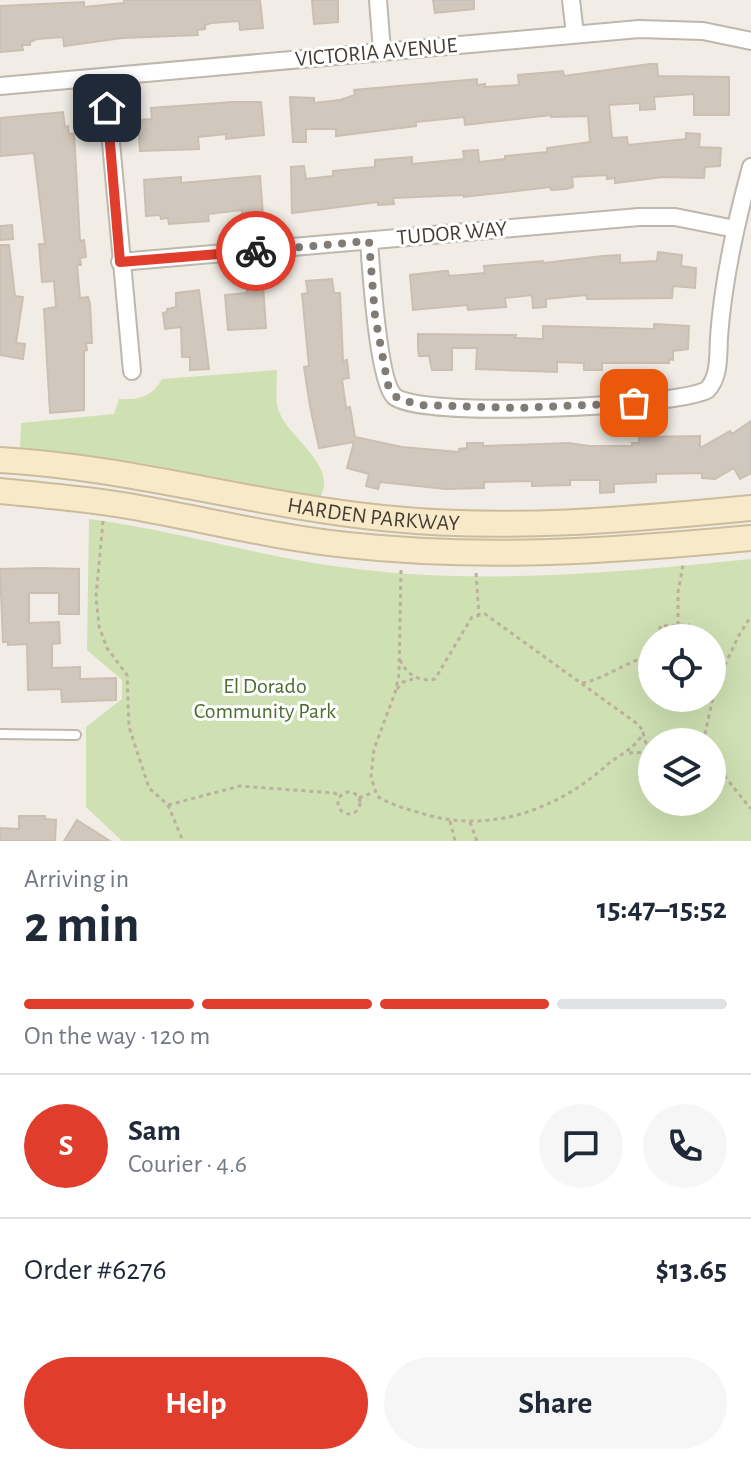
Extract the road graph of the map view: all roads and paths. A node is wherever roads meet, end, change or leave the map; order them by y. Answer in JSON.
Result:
{"nodes":[{"id":1,"x":378,"y":0,"type":"edge"},
{"id":2,"x":571,"y":0,"type":"edge"},
{"id":3,"x":575,"y":34,"type":"junction"},
{"id":4,"x":751,"y":41,"type":"edge"},
{"id":5,"x":382,"y":51,"type":"junction"},
{"id":6,"x":105,"y":77,"type":"junction"},
{"id":7,"x":0,"y":86,"type":"edge"},
{"id":8,"x":751,"y":167,"type":"edge"},
{"id":9,"x":735,"y":229,"type":"junction"},
{"id":10,"x":369,"y":241,"type":"junction"},
{"id":11,"x":120,"y":262,"type":"junction"},
{"id":12,"x":132,"y":371,"type":"dead end"},
{"id":13,"x":0,"y":460,"type":"edge"},
{"id":14,"x":0,"y":491,"type":"edge"},
{"id":15,"x":751,"y":508,"type":"edge"},
{"id":16,"x":103,"y":518,"type":"dead end"},
{"id":17,"x":751,"y":538,"type":"edge"},
{"id":18,"x":684,"y":563,"type":"dead end"},
{"id":19,"x":401,"y":570,"type":"dead end"},
{"id":20,"x":476,"y":573,"type":"dead end"},
{"id":21,"x":479,"y":615,"type":"junction"},
{"id":22,"x":751,"y":616,"type":"edge"},
{"id":23,"x":678,"y":624,"type":"edge"},
{"id":24,"x":399,"y":657,"type":"junction"},
{"id":25,"x":638,"y":659,"type":"edge"},
{"id":26,"x":726,"y":660,"type":"edge"},
{"id":27,"x":419,"y":679,"type":"junction"},
{"id":28,"x":580,"y":683,"type":"junction"},
{"id":29,"x":395,"y":693,"type":"junction"},
{"id":30,"x":640,"y":728,"type":"edge"},
{"id":31,"x":0,"y":734,"type":"edge"},
{"id":32,"x":76,"y":735,"type":"dead end"},
{"id":33,"x":638,"y":742,"type":"edge"},
{"id":34,"x":638,"y":751,"type":"edge"},
{"id":35,"x":621,"y":755,"type":"junction"},
{"id":36,"x":726,"y":778,"type":"edge"},
{"id":37,"x":374,"y":792,"type":"junction"},
{"id":38,"x":341,"y":796,"type":"junction"},
{"id":39,"x":359,"y":798,"type":"junction"},
{"id":40,"x":168,"y":805,"type":"junction"},
{"id":41,"x":751,"y":809,"type":"edge"},
{"id":42,"x":450,"y":821,"type":"junction"},
{"id":43,"x":470,"y":822,"type":"junction"},
{"id":44,"x":183,"y":841,"type":"edge"},
{"id":45,"x":455,"y":841,"type":"edge"},
{"id":46,"x":477,"y":841,"type":"edge"}],
"edges":[{"from":1,"to":5,"type":"street"},
{"from":2,"to":3,"type":"street"},
{"from":3,"to":4,"type":"street","name":"VICTORIA AVENUE"},
{"from":3,"to":5,"type":"street","name":"VICTORIA AVENUE"},
{"from":5,"to":6,"type":"street","name":"VICTORIA AVENUE"},
{"from":6,"to":7,"type":"street","name":"VICTORIA AVENUE"},
{"from":6,"to":11,"type":"street"},
{"from":8,"to":9,"type":"street"},
{"from":9,"to":10,"type":"street","name":"TUDOR WAY"},
{"from":9,"to":10,"type":"street"},
{"from":10,"to":11,"type":"street","name":"TUDOR WAY"},
{"from":11,"to":12,"type":"street"},
{"from":13,"to":15,"type":"street","name":"HARDEN PARKWAY"},
{"from":14,"to":17,"type":"street","name":"HARDEN PARKWAY"},
{"from":16,"to":40,"type":"path"},
{"from":18,"to":23,"type":"path"},
{"from":19,"to":24,"type":"path"},
{"from":20,"to":21,"type":"path"},
{"from":21,"to":27,"type":"path"},
{"from":21,"to":28,"type":"path"},
{"from":22,"to":26,"type":"path"},
{"from":24,"to":27,"type":"path"},
{"from":24,"to":29,"type":"path"},
{"from":25,"to":28,"type":"path"},
{"from":27,"to":29,"type":"path"},
{"from":28,"to":30,"type":"path"},
{"from":29,"to":37,"type":"path"},
{"from":31,"to":32,"type":"lane"},
{"from":33,"to":35,"type":"path"},
{"from":34,"to":35,"type":"path"},
{"from":35,"to":43,"type":"path"},
{"from":36,"to":41,"type":"path"},
{"from":37,"to":39,"type":"path"},
{"from":37,"to":42,"type":"path"},
{"from":38,"to":39,"type":"path"},
{"from":38,"to":39,"type":"path"},
{"from":38,"to":40,"type":"path"},
{"from":40,"to":44,"type":"path"},
{"from":42,"to":43,"type":"path"},
{"from":42,"to":45,"type":"path"},
{"from":43,"to":46,"type":"path"}]}
